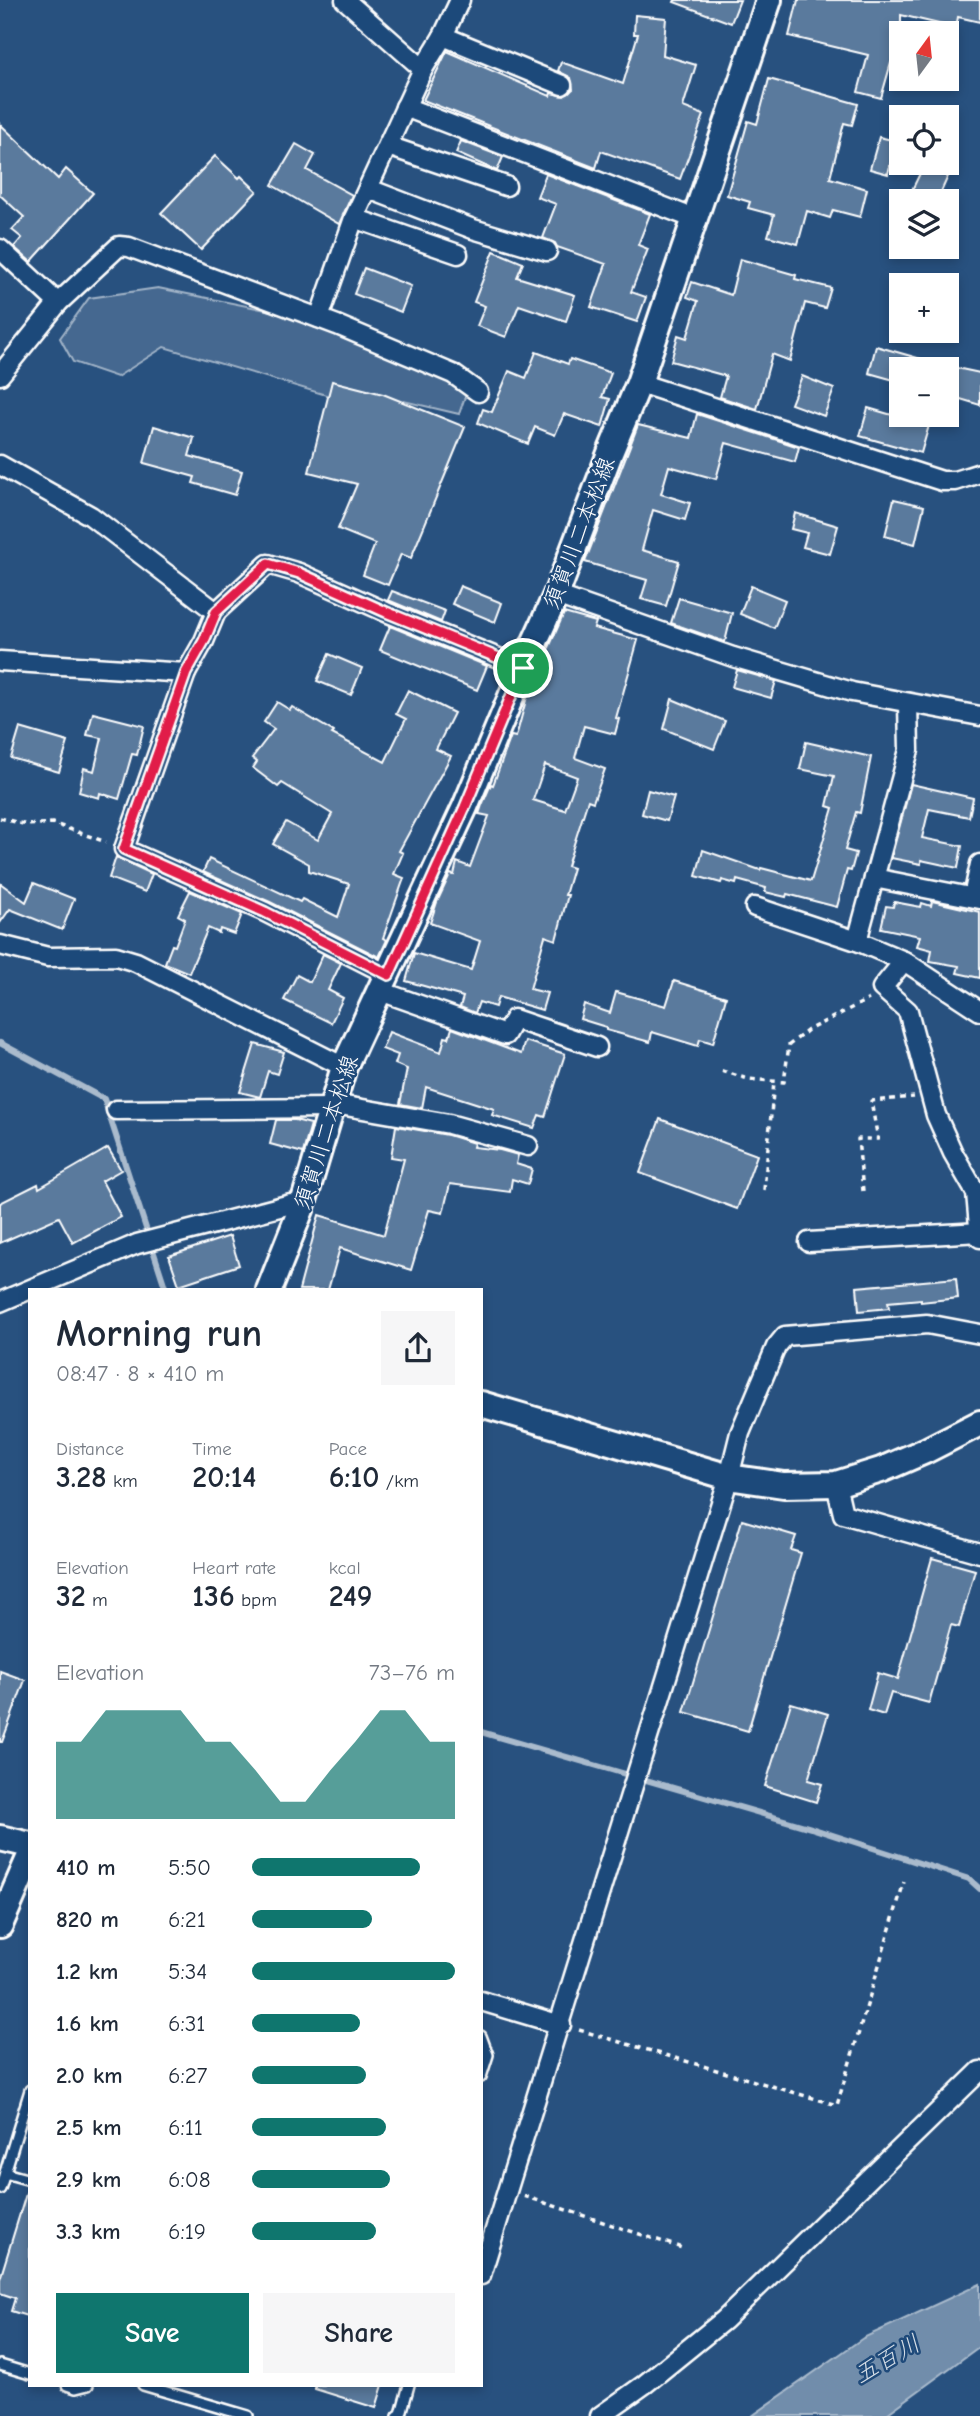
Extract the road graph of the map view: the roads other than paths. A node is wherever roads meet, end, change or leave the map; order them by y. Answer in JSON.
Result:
{"nodes":[{"id":1,"x":345,"y":0,"type":"edge"},
{"id":2,"x":460,"y":0,"type":"edge"},
{"id":3,"x":769,"y":0,"type":"edge"},
{"id":4,"x":443,"y":36,"type":"junction"},
{"id":5,"x":423,"y":69,"type":"junction"},
{"id":6,"x":562,"y":85,"type":"dead end"},
{"id":7,"x":405,"y":107,"type":"junction"},
{"id":8,"x":388,"y":146,"type":"junction"},
{"id":9,"x":506,"y":186,"type":"dead end"},
{"id":10,"x":369,"y":189,"type":"junction"},
{"id":11,"x":354,"y":218,"type":"junction"},
{"id":12,"x":695,"y":219,"type":"junction"},
{"id":13,"x":0,"y":249,"type":"edge"},
{"id":14,"x":547,"y":251,"type":"dead end"},
{"id":15,"x":458,"y":254,"type":"dead end"},
{"id":16,"x":58,"y":303,"type":"junction"},
{"id":17,"x":318,"y":318,"type":"junction"},
{"id":18,"x":0,"y":375,"type":"edge"},
{"id":19,"x":639,"y":383,"type":"junction"},
{"id":20,"x":478,"y":393,"type":"dead end"},
{"id":21,"x":0,"y":465,"type":"edge"},
{"id":22,"x":980,"y":473,"type":"edge"},
{"id":23,"x":556,"y":595,"type":"junction"},
{"id":24,"x":216,"y":612,"type":"junction"},
{"id":25,"x":0,"y":661,"type":"edge"},
{"id":26,"x":523,"y":668,"type":"junction"},
{"id":27,"x":186,"y":673,"type":"junction"},
{"id":28,"x":908,"y":703,"type":"junction"},
{"id":29,"x":980,"y":716,"type":"edge"},
{"id":30,"x":980,"y":864,"type":"edge"},
{"id":31,"x":874,"y":878,"type":"junction"},
{"id":32,"x":976,"y":898,"type":"edge"},
{"id":33,"x":755,"y":907,"type":"dead end"},
{"id":34,"x":858,"y":941,"type":"junction"},
{"id":35,"x":0,"y":945,"type":"edge"},
{"id":36,"x":904,"y":961,"type":"junction"},
{"id":37,"x":385,"y":983,"type":"junction"},
{"id":38,"x":980,"y":1010,"type":"edge"},
{"id":39,"x":597,"y":1047,"type":"dead end"},
{"id":40,"x":344,"y":1067,"type":"junction"},
{"id":41,"x":333,"y":1106,"type":"junction"},
{"id":42,"x":116,"y":1110,"type":"dead end"},
{"id":43,"x":528,"y":1146,"type":"dead end"},
{"id":44,"x":302,"y":1207,"type":"junction"},
{"id":45,"x":980,"y":1232,"type":"edge"},
{"id":46,"x":980,"y":1238,"type":"edge"},
{"id":47,"x":809,"y":1242,"type":"dead end"},
{"id":48,"x":33,"y":1288,"type":"edge"},
{"id":49,"x":270,"y":1288,"type":"edge"},
{"id":50,"x":28,"y":1290,"type":"edge"},
{"id":51,"x":0,"y":1302,"type":"edge"},
{"id":52,"x":980,"y":1334,"type":"edge"},
{"id":53,"x":483,"y":1405,"type":"edge"},
{"id":54,"x":980,"y":1423,"type":"edge"},
{"id":55,"x":729,"y":1477,"type":"junction"},
{"id":56,"x":836,"y":1484,"type":"junction"},
{"id":57,"x":980,"y":1553,"type":"edge"},
{"id":58,"x":0,"y":1838,"type":"edge"},
{"id":59,"x":28,"y":1845,"type":"edge"},
{"id":60,"x":28,"y":1861,"type":"edge"},
{"id":61,"x":0,"y":1925,"type":"edge"},
{"id":62,"x":483,"y":2002,"type":"edge"},
{"id":63,"x":561,"y":2025,"type":"junction"},
{"id":64,"x":483,"y":2041,"type":"edge"},
{"id":65,"x":483,"y":2071,"type":"edge"},
{"id":66,"x":980,"y":2071,"type":"edge"},
{"id":67,"x":28,"y":2098,"type":"edge"},
{"id":68,"x":5,"y":2173,"type":"junction"},
{"id":69,"x":28,"y":2179,"type":"edge"},
{"id":70,"x":0,"y":2189,"type":"edge"},
{"id":71,"x":483,"y":2269,"type":"edge"},
{"id":72,"x":0,"y":2365,"type":"edge"},
{"id":73,"x":28,"y":2373,"type":"edge"},
{"id":74,"x":150,"y":2387,"type":"edge"},
{"id":75,"x":409,"y":2387,"type":"edge"},
{"id":76,"x":248,"y":2416,"type":"edge"},
{"id":77,"x":398,"y":2416,"type":"edge"},
{"id":78,"x":600,"y":2416,"type":"edge"}],
"edges":[{"from":1,"to":5,"type":"street"},
{"from":2,"to":4,"type":"street"},
{"from":3,"to":12,"type":"main road","name":"須賀川二本松線"},
{"from":4,"to":5,"type":"street"},
{"from":4,"to":6,"type":"street"},
{"from":5,"to":7,"type":"street"},
{"from":7,"to":8,"type":"street"},
{"from":7,"to":12,"type":"street"},
{"from":8,"to":9,"type":"street"},
{"from":8,"to":10,"type":"street"},
{"from":10,"to":11,"type":"street"},
{"from":10,"to":14,"type":"street"},
{"from":11,"to":15,"type":"street"},
{"from":11,"to":17,"type":"street"},
{"from":12,"to":19,"type":"main road","name":"須賀川二本松線"},
{"from":13,"to":16,"type":"street"},
{"from":16,"to":17,"type":"street"},
{"from":16,"to":18,"type":"street"},
{"from":17,"to":20,"type":"street"},
{"from":19,"to":22,"type":"street"},
{"from":19,"to":23,"type":"main road","name":"須賀川二本松線"},
{"from":21,"to":24,"type":"street"},
{"from":23,"to":26,"type":"main road","name":"須賀川二本松線"},
{"from":23,"to":28,"type":"street"},
{"from":24,"to":26,"type":"street"},
{"from":24,"to":27,"type":"street"},
{"from":25,"to":27,"type":"street"},
{"from":26,"to":37,"type":"main road","name":"須賀川二本松線"},
{"from":27,"to":37,"type":"street"},
{"from":28,"to":29,"type":"street"},
{"from":28,"to":31,"type":"street"},
{"from":30,"to":32,"type":"street"},
{"from":31,"to":32,"type":"street"},
{"from":31,"to":34,"type":"street"},
{"from":33,"to":34,"type":"street"},
{"from":34,"to":36,"type":"street"},
{"from":35,"to":40,"type":"street"},
{"from":36,"to":38,"type":"street"},
{"from":36,"to":45,"type":"street"},
{"from":37,"to":39,"type":"street"},
{"from":37,"to":40,"type":"main road","name":"須賀川二本松線"},
{"from":40,"to":41,"type":"main road","name":"須賀川二本松線"},
{"from":41,"to":42,"type":"street"},
{"from":41,"to":43,"type":"street"},
{"from":41,"to":44,"type":"main road","name":"須賀川二本松線"},
{"from":44,"to":48,"type":"street"},
{"from":44,"to":49,"type":"main road","name":"須賀川二本松線"},
{"from":45,"to":46,"type":"street"},
{"from":45,"to":47,"type":"street"},
{"from":50,"to":51,"type":"street"},
{"from":52,"to":55,"type":"street"},
{"from":53,"to":55,"type":"main road"},
{"from":54,"to":56,"type":"main road"},
{"from":55,"to":56,"type":"main road"},
{"from":55,"to":63,"type":"street"},
{"from":56,"to":57,"type":"street"},
{"from":58,"to":59,"type":"main road"},
{"from":60,"to":61,"type":"main road"},
{"from":62,"to":63,"type":"street"},
{"from":63,"to":71,"type":"street"},
{"from":64,"to":65,"type":"lane"},
{"from":66,"to":78,"type":"street"},
{"from":67,"to":68,"type":"lane"},
{"from":68,"to":69,"type":"lane"},
{"from":68,"to":70,"type":"lane"},
{"from":72,"to":73,"type":"lane"},
{"from":74,"to":76,"type":"lane"},
{"from":75,"to":77,"type":"lane"}]}
